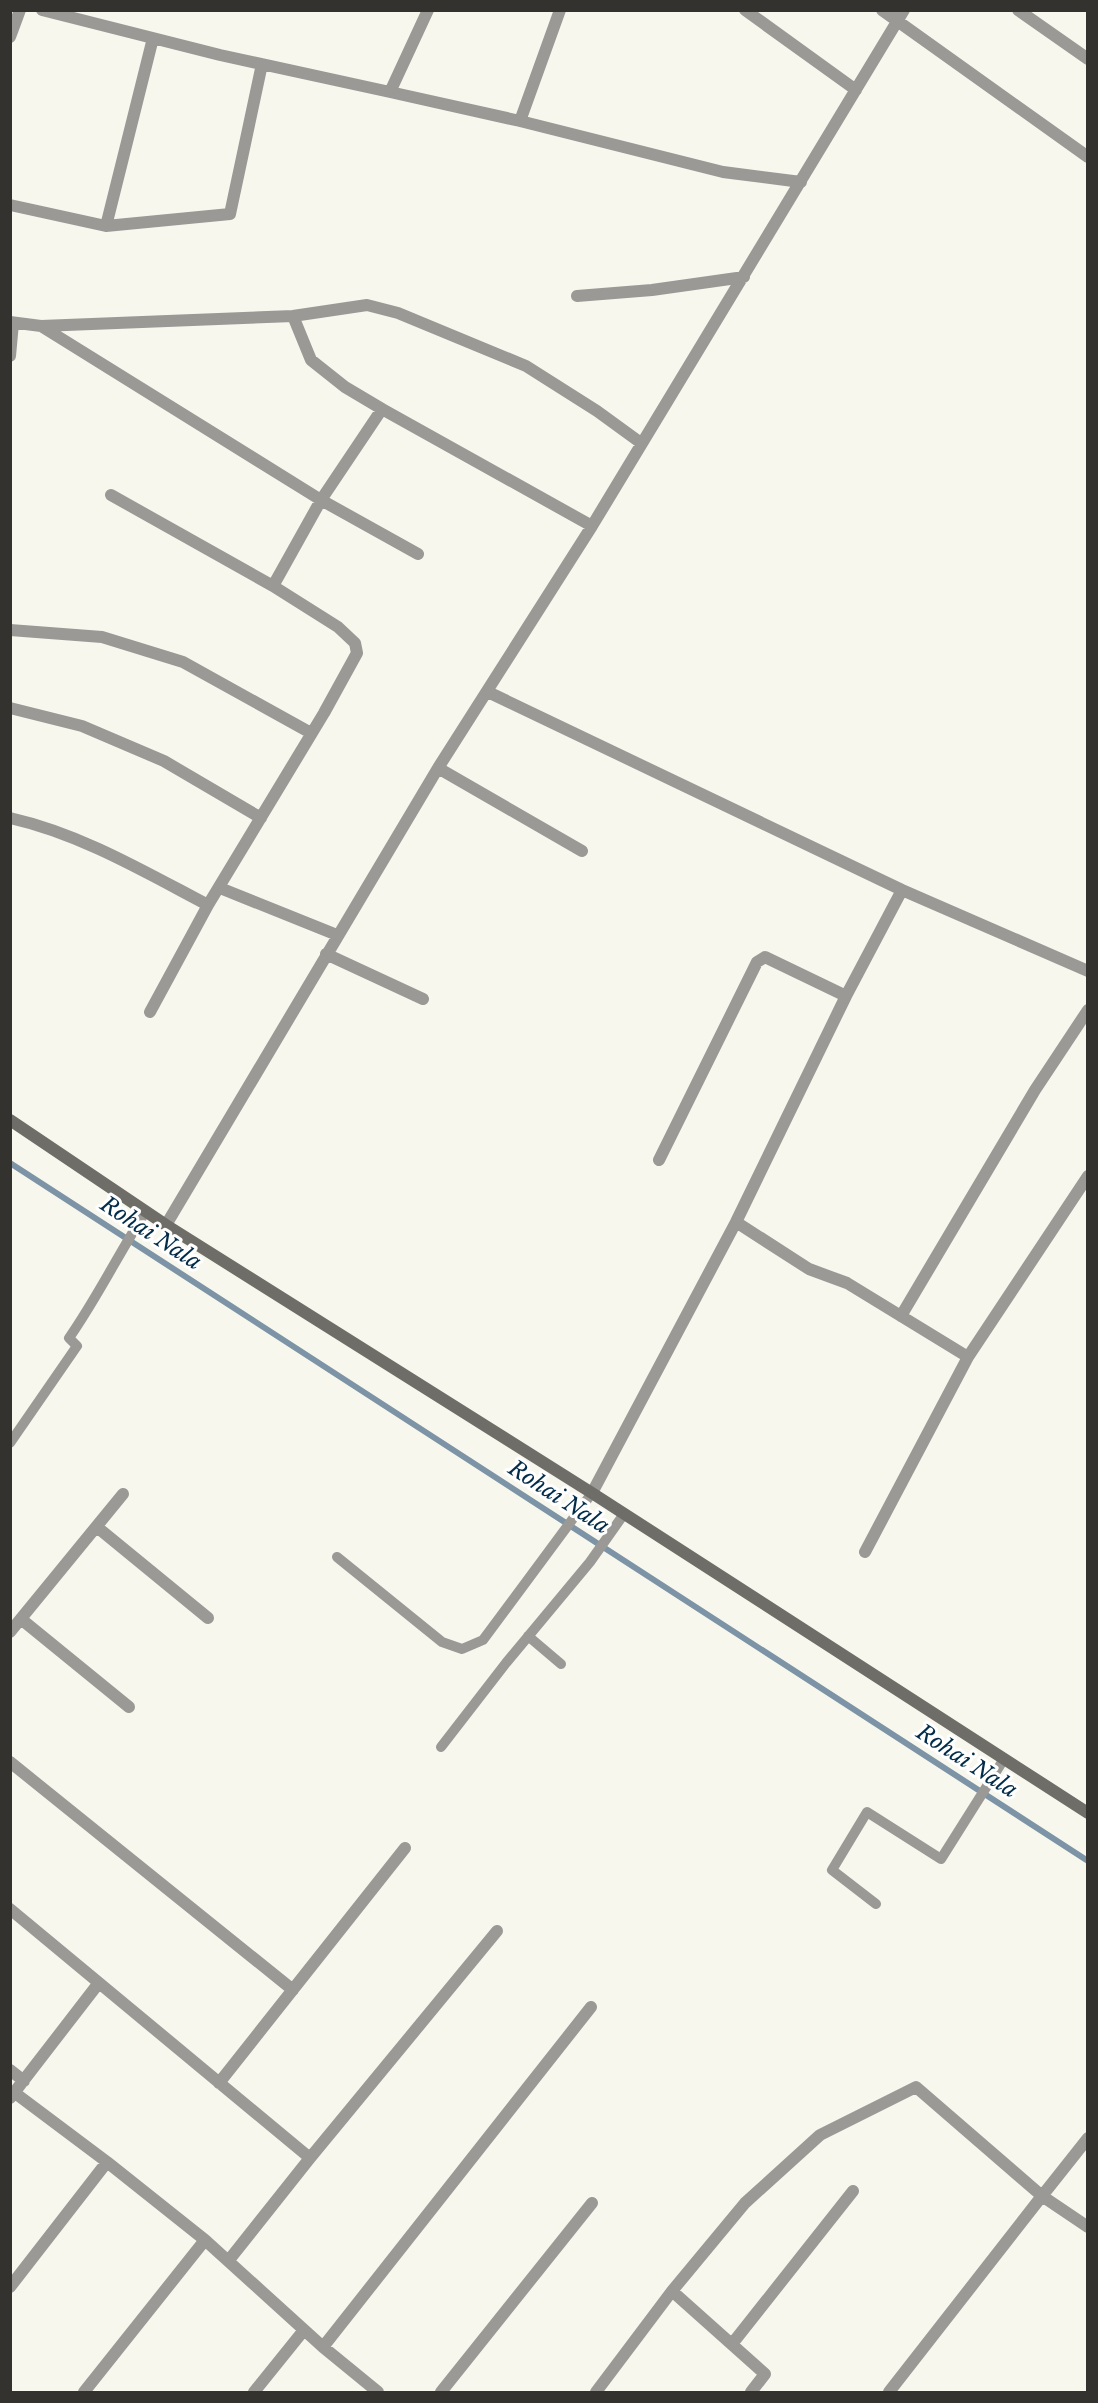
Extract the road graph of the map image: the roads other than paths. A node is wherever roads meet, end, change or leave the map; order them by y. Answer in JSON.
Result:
{"nodes":[{"id":1,"x":20,"y":10,"type":"edge"},
{"id":2,"x":42,"y":10,"type":"edge"},
{"id":3,"x":429,"y":10,"type":"edge"},
{"id":4,"x":560,"y":10,"type":"edge"},
{"id":5,"x":745,"y":10,"type":"edge"},
{"id":6,"x":882,"y":10,"type":"edge"},
{"id":7,"x":904,"y":10,"type":"edge"},
{"id":8,"x":1018,"y":10,"type":"edge"},
{"id":9,"x":897,"y":22,"type":"junction"},
{"id":10,"x":10,"y":37,"type":"edge"},
{"id":11,"x":153,"y":38,"type":"junction"},
{"id":12,"x":1088,"y":59,"type":"edge"},
{"id":13,"x":262,"y":64,"type":"junction"},
{"id":14,"x":856,"y":90,"type":"junction"},
{"id":15,"x":390,"y":92,"type":"junction"},
{"id":16,"x":520,"y":121,"type":"junction"},
{"id":17,"x":1088,"y":157,"type":"edge"},
{"id":18,"x":801,"y":182,"type":"junction"},
{"id":19,"x":10,"y":204,"type":"edge"},
{"id":20,"x":106,"y":226,"type":"junction"},
{"id":21,"x":744,"y":277,"type":"junction"},
{"id":22,"x":577,"y":296,"type":"dead end"},
{"id":23,"x":293,"y":316,"type":"junction"},
{"id":24,"x":12,"y":322,"type":"edge"},
{"id":25,"x":40,"y":326,"type":"junction"},
{"id":26,"x":10,"y":356,"type":"edge"},
{"id":27,"x":382,"y":409,"type":"junction"},
{"id":28,"x":641,"y":443,"type":"junction"},
{"id":29,"x":111,"y":495,"type":"dead end"},
{"id":30,"x":321,"y":500,"type":"junction"},
{"id":31,"x":592,"y":526,"type":"junction"},
{"id":32,"x":418,"y":554,"type":"dead end"},
{"id":33,"x":273,"y":586,"type":"junction"},
{"id":34,"x":10,"y":630,"type":"edge"},
{"id":35,"x":488,"y":692,"type":"junction"},
{"id":36,"x":10,"y":708,"type":"edge"},
{"id":37,"x":311,"y":733,"type":"junction"},
{"id":38,"x":438,"y":768,"type":"junction"},
{"id":39,"x":10,"y":818,"type":"edge"},
{"id":40,"x":261,"y":818,"type":"junction"},
{"id":41,"x":582,"y":851,"type":"dead end"},
{"id":42,"x":220,"y":888,"type":"junction"},
{"id":43,"x":902,"y":890,"type":"junction"},
{"id":44,"x":208,"y":905,"type":"junction"},
{"id":45,"x":337,"y":935,"type":"junction"},
{"id":46,"x":326,"y":954,"type":"junction"},
{"id":47,"x":1088,"y":971,"type":"edge"},
{"id":48,"x":846,"y":996,"type":"junction"},
{"id":49,"x":423,"y":999,"type":"dead end"},
{"id":50,"x":1088,"y":1010,"type":"edge"},
{"id":51,"x":150,"y":1012,"type":"dead end"},
{"id":52,"x":10,"y":1120,"type":"edge"},
{"id":53,"x":659,"y":1160,"type":"dead end"},
{"id":54,"x":1088,"y":1176,"type":"edge"},
{"id":55,"x":146,"y":1211,"type":"junction"},
{"id":56,"x":736,"y":1222,"type":"junction"},
{"id":57,"x":166,"y":1225,"type":"junction"},
{"id":58,"x":901,"y":1316,"type":"junction"},
{"id":59,"x":968,"y":1357,"type":"junction"},
{"id":60,"x":10,"y":1443,"type":"edge"},
{"id":61,"x":592,"y":1493,"type":"junction"},
{"id":62,"x":123,"y":1494,"type":"dead end"},
{"id":63,"x":624,"y":1514,"type":"junction"},
{"id":64,"x":97,"y":1527,"type":"junction"},
{"id":65,"x":865,"y":1552,"type":"dead end"},
{"id":66,"x":338,"y":1557,"type":"dead end"},
{"id":67,"x":208,"y":1618,"type":"dead end"},
{"id":68,"x":21,"y":1619,"type":"junction"},
{"id":69,"x":10,"y":1632,"type":"edge"},
{"id":70,"x":528,"y":1636,"type":"junction"},
{"id":71,"x":561,"y":1664,"type":"dead end"},
{"id":72,"x":129,"y":1707,"type":"dead end"},
{"id":73,"x":441,"y":1747,"type":"dead end"},
{"id":74,"x":10,"y":1762,"type":"edge"},
{"id":75,"x":1002,"y":1764,"type":"junction"},
{"id":76,"x":1088,"y":1813,"type":"edge"},
{"id":77,"x":405,"y":1848,"type":"dead end"},
{"id":78,"x":876,"y":1904,"type":"dead end"},
{"id":79,"x":10,"y":1908,"type":"edge"},
{"id":80,"x":497,"y":1931,"type":"dead end"},
{"id":81,"x":98,"y":1984,"type":"junction"},
{"id":82,"x":293,"y":1990,"type":"junction"},
{"id":83,"x":591,"y":2007,"type":"dead end"},
{"id":84,"x":10,"y":2070,"type":"edge"},
{"id":85,"x":24,"y":2081,"type":"junction"},
{"id":86,"x":219,"y":2083,"type":"junction"},
{"id":87,"x":13,"y":2096,"type":"edge"},
{"id":88,"x":1086,"y":2143,"type":"edge"},
{"id":89,"x":310,"y":2158,"type":"junction"},
{"id":90,"x":107,"y":2162,"type":"junction"},
{"id":91,"x":853,"y":2191,"type":"dead end"},
{"id":92,"x":1042,"y":2196,"type":"junction"},
{"id":93,"x":592,"y":2204,"type":"dead end"},
{"id":94,"x":1088,"y":2227,"type":"edge"},
{"id":95,"x":205,"y":2240,"type":"junction"},
{"id":96,"x":229,"y":2260,"type":"junction"},
{"id":97,"x":10,"y":2287,"type":"edge"},
{"id":98,"x":672,"y":2290,"type":"junction"},
{"id":99,"x":304,"y":2330,"type":"junction"},
{"id":100,"x":732,"y":2344,"type":"junction"},
{"id":101,"x":323,"y":2347,"type":"junction"},
{"id":102,"x":84,"y":2392,"type":"edge"},
{"id":103,"x":254,"y":2392,"type":"edge"},
{"id":104,"x":378,"y":2392,"type":"edge"},
{"id":105,"x":441,"y":2392,"type":"edge"},
{"id":106,"x":596,"y":2392,"type":"edge"},
{"id":107,"x":751,"y":2392,"type":"edge"},
{"id":108,"x":889,"y":2392,"type":"edge"}],
"edges":[{"from":1,"to":10,"type":"street"},
{"from":2,"to":11,"type":"street"},
{"from":3,"to":15,"type":"street"},
{"from":4,"to":16,"type":"street"},
{"from":5,"to":14,"type":"street"},
{"from":6,"to":9,"type":"street"},
{"from":7,"to":9,"type":"street"},
{"from":8,"to":12,"type":"street"},
{"from":9,"to":14,"type":"street"},
{"from":9,"to":17,"type":"street"},
{"from":11,"to":13,"type":"street"},
{"from":11,"to":20,"type":"street"},
{"from":13,"to":15,"type":"street"},
{"from":13,"to":20,"type":"street"},
{"from":14,"to":18,"type":"street"},
{"from":15,"to":16,"type":"street"},
{"from":16,"to":18,"type":"street"},
{"from":18,"to":21,"type":"street"},
{"from":19,"to":20,"type":"street"},
{"from":21,"to":22,"type":"street"},
{"from":21,"to":28,"type":"street"},
{"from":23,"to":25,"type":"street"},
{"from":23,"to":27,"type":"street"},
{"from":23,"to":28,"type":"street"},
{"from":24,"to":25,"type":"street"},
{"from":24,"to":26,"type":"street"},
{"from":25,"to":30,"type":"street"},
{"from":27,"to":30,"type":"street"},
{"from":27,"to":31,"type":"street"},
{"from":28,"to":31,"type":"street"},
{"from":29,"to":33,"type":"street"},
{"from":30,"to":32,"type":"street"},
{"from":30,"to":33,"type":"street"},
{"from":31,"to":35,"type":"street"},
{"from":33,"to":37,"type":"street"},
{"from":34,"to":37,"type":"street"},
{"from":35,"to":38,"type":"street"},
{"from":35,"to":43,"type":"street"},
{"from":36,"to":40,"type":"street"},
{"from":37,"to":40,"type":"street"},
{"from":38,"to":41,"type":"street"},
{"from":38,"to":45,"type":"street"},
{"from":39,"to":44,"type":"street"},
{"from":40,"to":42,"type":"street"},
{"from":42,"to":44,"type":"street"},
{"from":42,"to":45,"type":"street"},
{"from":43,"to":47,"type":"street"},
{"from":43,"to":48,"type":"street"},
{"from":44,"to":51,"type":"street"},
{"from":45,"to":46,"type":"street"},
{"from":46,"to":49,"type":"street"},
{"from":46,"to":57,"type":"street"},
{"from":48,"to":53,"type":"street"},
{"from":48,"to":56,"type":"street"},
{"from":50,"to":58,"type":"street"},
{"from":52,"to":55,"type":"street"},
{"from":54,"to":59,"type":"street"},
{"from":55,"to":57,"type":"street"},
{"from":55,"to":60,"type":"lane"},
{"from":56,"to":58,"type":"street"},
{"from":56,"to":61,"type":"street"},
{"from":57,"to":61,"type":"street"},
{"from":58,"to":59,"type":"street"},
{"from":59,"to":65,"type":"street"},
{"from":61,"to":63,"type":"street"},
{"from":61,"to":66,"type":"lane"},
{"from":62,"to":64,"type":"street"},
{"from":63,"to":70,"type":"lane"},
{"from":63,"to":75,"type":"street"},
{"from":64,"to":67,"type":"street"},
{"from":64,"to":68,"type":"street"},
{"from":68,"to":69,"type":"street"},
{"from":68,"to":72,"type":"street"},
{"from":70,"to":71,"type":"lane"},
{"from":70,"to":73,"type":"lane"},
{"from":74,"to":82,"type":"street"},
{"from":75,"to":76,"type":"street"},
{"from":75,"to":78,"type":"lane"},
{"from":77,"to":82,"type":"street"},
{"from":79,"to":81,"type":"street"},
{"from":80,"to":89,"type":"street"},
{"from":81,"to":85,"type":"street"},
{"from":81,"to":86,"type":"street"},
{"from":82,"to":86,"type":"street"},
{"from":83,"to":101,"type":"street"},
{"from":84,"to":85,"type":"street"},
{"from":85,"to":87,"type":"street"},
{"from":86,"to":89,"type":"street"},
{"from":87,"to":90,"type":"street"},
{"from":88,"to":92,"type":"street"},
{"from":89,"to":96,"type":"street"},
{"from":90,"to":95,"type":"street"},
{"from":90,"to":97,"type":"street"},
{"from":91,"to":100,"type":"street"},
{"from":92,"to":94,"type":"street"},
{"from":92,"to":98,"type":"street"},
{"from":92,"to":108,"type":"street"},
{"from":93,"to":105,"type":"street"},
{"from":95,"to":96,"type":"street"},
{"from":95,"to":102,"type":"street"},
{"from":96,"to":99,"type":"street"},
{"from":98,"to":100,"type":"street"},
{"from":98,"to":106,"type":"street"},
{"from":99,"to":101,"type":"street"},
{"from":99,"to":103,"type":"street"},
{"from":100,"to":107,"type":"street"},
{"from":101,"to":104,"type":"street"}]}
